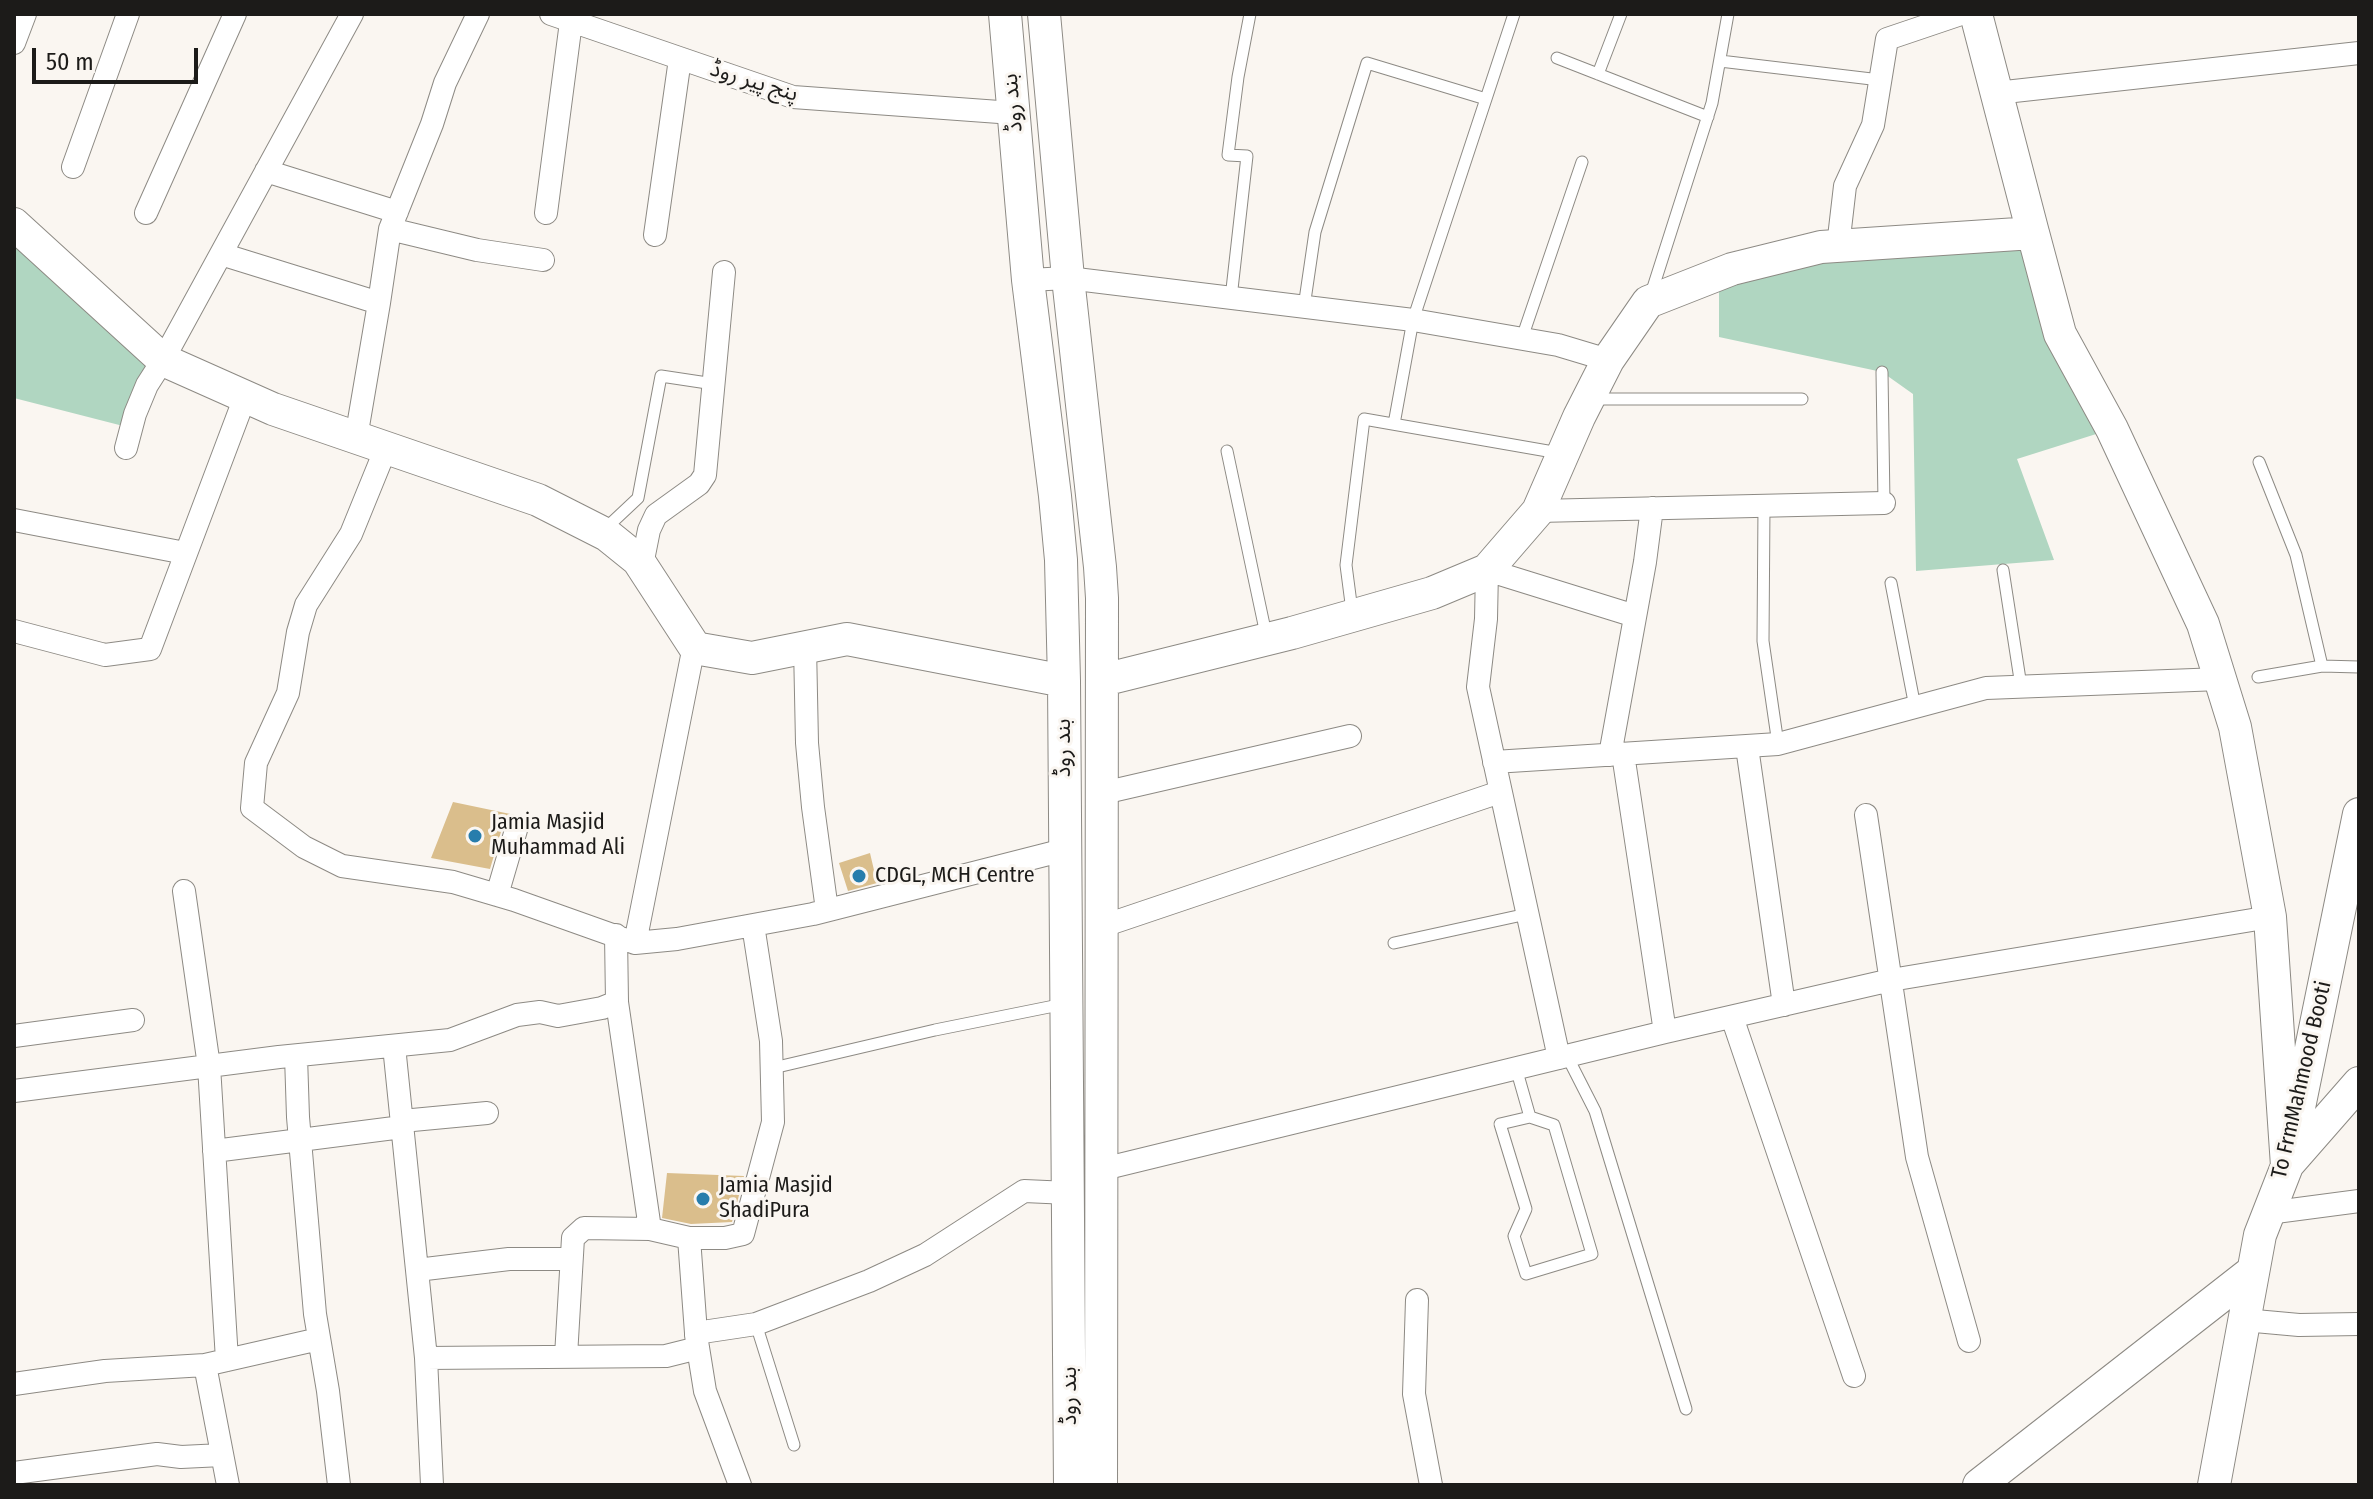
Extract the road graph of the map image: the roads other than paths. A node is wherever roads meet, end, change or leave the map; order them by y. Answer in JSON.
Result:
{"nodes":[{"id":1,"x":25,"y":14,"type":"edge"},
{"id":2,"x":128,"y":14,"type":"edge"},
{"id":3,"x":235,"y":14,"type":"edge"},
{"id":4,"x":352,"y":14,"type":"edge"},
{"id":5,"x":478,"y":14,"type":"edge"},
{"id":6,"x":1005,"y":14,"type":"edge"},
{"id":7,"x":1044,"y":14,"type":"edge"},
{"id":8,"x":1250,"y":14,"type":"edge"},
{"id":9,"x":1514,"y":14,"type":"edge"},
{"id":10,"x":1621,"y":14,"type":"edge"},
{"id":11,"x":1728,"y":14,"type":"edge"},
{"id":12,"x":1961,"y":14,"type":"edge"},
{"id":13,"x":1976,"y":14,"type":"edge"},
{"id":14,"x":577,"y":20,"type":"edge"},
{"id":15,"x":14,"y":43,"type":"edge"},
{"id":16,"x":2359,"y":53,"type":"edge"},
{"id":17,"x":1557,"y":58,"type":"dead end"},
{"id":18,"x":680,"y":59,"type":"junction"},
{"id":19,"x":1720,"y":61,"type":"junction"},
{"id":20,"x":1598,"y":74,"type":"junction"},
{"id":21,"x":1880,"y":80,"type":"junction"},
{"id":22,"x":1996,"y":93,"type":"junction"},
{"id":23,"x":1486,"y":99,"type":"junction"},
{"id":24,"x":1013,"y":113,"type":"junction"},
{"id":25,"x":1708,"y":117,"type":"junction"},
{"id":26,"x":1582,"y":162,"type":"dead end"},
{"id":27,"x":73,"y":167,"type":"dead end"},
{"id":28,"x":266,"y":171,"type":"junction"},
{"id":29,"x":146,"y":213,"type":"dead end"},
{"id":30,"x":546,"y":213,"type":"dead end"},
{"id":31,"x":394,"y":220,"type":"junction"},
{"id":32,"x":14,"y":224,"type":"edge"},
{"id":33,"x":2033,"y":233,"type":"junction"},
{"id":34,"x":655,"y":235,"type":"dead end"},
{"id":35,"x":1838,"y":246,"type":"junction"},
{"id":36,"x":221,"y":254,"type":"junction"},
{"id":37,"x":543,"y":260,"type":"dead end"},
{"id":38,"x":724,"y":272,"type":"dead end"},
{"id":39,"x":1068,"y":278,"type":"junction"},
{"id":40,"x":1028,"y":280,"type":"junction"},
{"id":41,"x":1231,"y":298,"type":"junction"},
{"id":42,"x":1648,"y":302,"type":"junction"},
{"id":43,"x":379,"y":303,"type":"junction"},
{"id":44,"x":1304,"y":307,"type":"junction"},
{"id":45,"x":1413,"y":320,"type":"junction"},
{"id":46,"x":1522,"y":338,"type":"junction"},
{"id":47,"x":163,"y":360,"type":"junction"},
{"id":48,"x":1608,"y":360,"type":"junction"},
{"id":49,"x":1882,"y":372,"type":"dead end"},
{"id":50,"x":714,"y":384,"type":"junction"},
{"id":51,"x":245,"y":397,"type":"junction"},
{"id":52,"x":1588,"y":399,"type":"junction"},
{"id":53,"x":1802,"y":399,"type":"dead end"},
{"id":54,"x":1394,"y":424,"type":"junction"},
{"id":55,"x":371,"y":443,"type":"junction"},
{"id":56,"x":126,"y":448,"type":"dead end"},
{"id":57,"x":1227,"y":451,"type":"dead end"},
{"id":58,"x":1563,"y":453,"type":"junction"},
{"id":59,"x":2259,"y":462,"type":"dead end"},
{"id":60,"x":1884,"y":503,"type":"joint"},
{"id":61,"x":1764,"y":506,"type":"junction"},
{"id":62,"x":1652,"y":508,"type":"junction"},
{"id":63,"x":1538,"y":511,"type":"junction"},
{"id":64,"x":14,"y":520,"type":"edge"},
{"id":65,"x":602,"y":532,"type":"junction"},
{"id":66,"x":185,"y":553,"type":"junction"},
{"id":67,"x":642,"y":565,"type":"junction"},
{"id":68,"x":1487,"y":570,"type":"junction"},
{"id":69,"x":2003,"y":570,"type":"dead end"},
{"id":70,"x":1891,"y":583,"type":"dead end"},
{"id":71,"x":1352,"y":616,"type":"junction"},
{"id":72,"x":1635,"y":616,"type":"junction"},
{"id":73,"x":14,"y":631,"type":"edge"},
{"id":74,"x":1267,"y":639,"type":"junction"},
{"id":75,"x":694,"y":646,"type":"junction"},
{"id":76,"x":805,"y":646,"type":"junction"},
{"id":77,"x":2322,"y":666,"type":"junction"},
{"id":78,"x":2359,"y":667,"type":"edge"},
{"id":79,"x":2258,"y":677,"type":"dead end"},
{"id":80,"x":2220,"y":679,"type":"junction"},
{"id":81,"x":1103,"y":680,"type":"junction"},
{"id":82,"x":1064,"y":681,"type":"junction"},
{"id":83,"x":2021,"y":686,"type":"junction"},
{"id":84,"x":1915,"y":707,"type":"junction"},
{"id":85,"x":1350,"y":736,"type":"dead end"},
{"id":86,"x":1778,"y":744,"type":"junction"},
{"id":87,"x":1747,"y":747,"type":"junction"},
{"id":88,"x":1616,"y":755,"type":"junction"},
{"id":89,"x":1494,"y":762,"type":"junction"},
{"id":90,"x":1500,"y":792,"type":"junction"},
{"id":91,"x":1103,"y":793,"type":"junction"},
{"id":92,"x":2359,"y":814,"type":"edge"},
{"id":93,"x":1866,"y":815,"type":"dead end"},
{"id":94,"x":516,"y":830,"type":"dead end"},
{"id":95,"x":1064,"y":850,"type":"junction"},
{"id":96,"x":184,"y":891,"type":"dead end"},
{"id":97,"x":497,"y":895,"type":"junction"},
{"id":98,"x":827,"y":910,"type":"junction"},
{"id":99,"x":1527,"y":914,"type":"junction"},
{"id":100,"x":2270,"y":917,"type":"junction"},
{"id":101,"x":753,"y":925,"type":"junction"},
{"id":102,"x":1103,"y":926,"type":"junction"},
{"id":103,"x":625,"y":939,"type":"junction"},
{"id":104,"x":1394,"y":943,"type":"dead end"},
{"id":105,"x":1891,"y":980,"type":"junction"},
{"id":106,"x":617,"y":1002,"type":"junction"},
{"id":107,"x":1064,"y":1004,"type":"junction"},
{"id":108,"x":1784,"y":1005,"type":"junction"},
{"id":109,"x":1732,"y":1017,"type":"junction"},
{"id":110,"x":133,"y":1020,"type":"dead end"},
{"id":111,"x":1665,"y":1032,"type":"junction"},
{"id":112,"x":14,"y":1036,"type":"edge"},
{"id":113,"x":394,"y":1046,"type":"junction"},
{"id":114,"x":296,"y":1056,"type":"junction"},
{"id":115,"x":1563,"y":1057,"type":"junction"},
{"id":116,"x":209,"y":1066,"type":"junction"},
{"id":117,"x":773,"y":1068,"type":"junction"},
{"id":118,"x":1516,"y":1068,"type":"junction"},
{"id":119,"x":2359,"y":1083,"type":"edge"},
{"id":120,"x":14,"y":1091,"type":"edge"},
{"id":121,"x":487,"y":1113,"type":"dead end"},
{"id":122,"x":1530,"y":1117,"type":"junction"},
{"id":123,"x":402,"y":1124,"type":"junction"},
{"id":124,"x":300,"y":1140,"type":"junction"},
{"id":125,"x":214,"y":1151,"type":"junction"},
{"id":126,"x":2287,"y":1166,"type":"junction"},
{"id":127,"x":1103,"y":1169,"type":"junction"},
{"id":128,"x":1069,"y":1193,"type":"junction"},
{"id":129,"x":2359,"y":1201,"type":"edge"},
{"id":130,"x":2268,"y":1213,"type":"junction"},
{"id":131,"x":650,"y":1229,"type":"junction"},
{"id":132,"x":689,"y":1238,"type":"junction"},
{"id":133,"x":571,"y":1259,"type":"junction"},
{"id":134,"x":417,"y":1270,"type":"junction"},
{"id":135,"x":2253,"y":1271,"type":"junction"},
{"id":136,"x":1417,"y":1300,"type":"dead end"},
{"id":137,"x":2244,"y":1320,"type":"junction"},
{"id":138,"x":756,"y":1324,"type":"junction"},
{"id":139,"x":2359,"y":1324,"type":"edge"},
{"id":140,"x":319,"y":1339,"type":"junction"},
{"id":141,"x":697,"y":1341,"type":"junction"},
{"id":142,"x":1969,"y":1341,"type":"dead end"},
{"id":143,"x":566,"y":1356,"type":"junction"},
{"id":144,"x":426,"y":1358,"type":"junction"},
{"id":145,"x":216,"y":1363,"type":"junction"},
{"id":146,"x":1854,"y":1376,"type":"dead end"},
{"id":147,"x":14,"y":1384,"type":"edge"},
{"id":148,"x":1686,"y":1409,"type":"dead end"},
{"id":149,"x":794,"y":1445,"type":"dead end"},
{"id":150,"x":222,"y":1455,"type":"junction"},
{"id":151,"x":14,"y":1473,"type":"edge"},
{"id":152,"x":228,"y":1485,"type":"edge"},
{"id":153,"x":339,"y":1485,"type":"edge"},
{"id":154,"x":432,"y":1485,"type":"edge"},
{"id":155,"x":740,"y":1485,"type":"edge"},
{"id":156,"x":1070,"y":1485,"type":"edge"},
{"id":157,"x":1101,"y":1485,"type":"edge"},
{"id":158,"x":1431,"y":1485,"type":"edge"},
{"id":159,"x":1979,"y":1485,"type":"edge"},
{"id":160,"x":2214,"y":1485,"type":"edge"}],
"edges":[{"from":1,"to":15,"type":"street"},
{"from":2,"to":27,"type":"street"},
{"from":3,"to":29,"type":"street"},
{"from":4,"to":28,"type":"street"},
{"from":5,"to":31,"type":"street"},
{"from":6,"to":24,"type":"street","name":"بند روڈ"},
{"from":7,"to":39,"type":"street","name":"بند روڈ"},
{"from":8,"to":41,"type":"lane"},
{"from":9,"to":23,"type":"lane"},
{"from":10,"to":20,"type":"lane"},
{"from":11,"to":19,"type":"lane"},
{"from":12,"to":21,"type":"street"},
{"from":13,"to":22,"type":"street"},
{"from":14,"to":18,"type":"street","name":"پنج پیر روڈ"},
{"from":14,"to":30,"type":"street"},
{"from":16,"to":22,"type":"street"},
{"from":17,"to":20,"type":"lane"},
{"from":18,"to":24,"type":"street","name":"پنج پیر روڈ"},
{"from":18,"to":34,"type":"street"},
{"from":19,"to":21,"type":"lane"},
{"from":19,"to":25,"type":"lane"},
{"from":20,"to":25,"type":"lane"},
{"from":21,"to":35,"type":"street"},
{"from":22,"to":33,"type":"street"},
{"from":23,"to":44,"type":"lane"},
{"from":23,"to":45,"type":"lane"},
{"from":24,"to":40,"type":"street","name":"بند روڈ"},
{"from":25,"to":42,"type":"lane"},
{"from":26,"to":46,"type":"lane"},
{"from":28,"to":31,"type":"street"},
{"from":28,"to":36,"type":"street"},
{"from":31,"to":37,"type":"street"},
{"from":31,"to":43,"type":"street"},
{"from":32,"to":47,"type":"street"},
{"from":33,"to":35,"type":"street"},
{"from":33,"to":80,"type":"street"},
{"from":35,"to":42,"type":"street"},
{"from":36,"to":43,"type":"street"},
{"from":36,"to":47,"type":"street"},
{"from":38,"to":50,"type":"street"},
{"from":39,"to":40,"type":"street"},
{"from":39,"to":41,"type":"street"},
{"from":39,"to":81,"type":"street","name":"بند روڈ"},
{"from":40,"to":82,"type":"street","name":"بند روڈ"},
{"from":41,"to":44,"type":"street"},
{"from":42,"to":48,"type":"street"},
{"from":43,"to":55,"type":"street"},
{"from":44,"to":45,"type":"street"},
{"from":45,"to":46,"type":"street"},
{"from":45,"to":54,"type":"lane"},
{"from":46,"to":48,"type":"street"},
{"from":47,"to":51,"type":"street"},
{"from":47,"to":56,"type":"street"},
{"from":48,"to":52,"type":"street"},
{"from":49,"to":60,"type":"lane"},
{"from":50,"to":65,"type":"lane"},
{"from":50,"to":67,"type":"street"},
{"from":51,"to":55,"type":"street"},
{"from":51,"to":66,"type":"street"},
{"from":52,"to":53,"type":"lane"},
{"from":52,"to":58,"type":"street"},
{"from":54,"to":58,"type":"lane"},
{"from":54,"to":71,"type":"lane"},
{"from":55,"to":65,"type":"street"},
{"from":55,"to":97,"type":"street"},
{"from":57,"to":74,"type":"lane"},
{"from":58,"to":63,"type":"street"},
{"from":59,"to":77,"type":"lane"},
{"from":60,"to":61,"type":"street"},
{"from":61,"to":62,"type":"street"},
{"from":61,"to":86,"type":"lane"},
{"from":62,"to":63,"type":"street"},
{"from":62,"to":72,"type":"street"},
{"from":63,"to":68,"type":"street"},
{"from":64,"to":66,"type":"street"},
{"from":65,"to":67,"type":"street"},
{"from":66,"to":73,"type":"street"},
{"from":67,"to":75,"type":"street"},
{"from":68,"to":71,"type":"street"},
{"from":68,"to":72,"type":"street"},
{"from":68,"to":89,"type":"street"},
{"from":69,"to":83,"type":"lane"},
{"from":70,"to":84,"type":"lane"},
{"from":71,"to":74,"type":"street"},
{"from":72,"to":88,"type":"street"},
{"from":74,"to":81,"type":"street"},
{"from":75,"to":76,"type":"street"},
{"from":75,"to":103,"type":"street"},
{"from":76,"to":82,"type":"street"},
{"from":76,"to":98,"type":"street"},
{"from":77,"to":78,"type":"lane"},
{"from":77,"to":79,"type":"lane"},
{"from":80,"to":83,"type":"street"},
{"from":80,"to":100,"type":"street"},
{"from":81,"to":91,"type":"street","name":"بند روڈ"},
{"from":82,"to":95,"type":"street","name":"بند روڈ"},
{"from":83,"to":84,"type":"street"},
{"from":84,"to":86,"type":"street"},
{"from":85,"to":91,"type":"street"},
{"from":86,"to":87,"type":"street"},
{"from":87,"to":88,"type":"street"},
{"from":87,"to":108,"type":"street"},
{"from":88,"to":89,"type":"street"},
{"from":88,"to":111,"type":"street"},
{"from":89,"to":90,"type":"street"},
{"from":90,"to":99,"type":"street"},
{"from":90,"to":102,"type":"street"},
{"from":91,"to":102,"type":"street","name":"بند روڈ"},
{"from":92,"to":126,"type":"street","name":"To FrmMahmood Booti"},
{"from":93,"to":105,"type":"street"},
{"from":94,"to":97,"type":"street"},
{"from":95,"to":98,"type":"street"},
{"from":95,"to":107,"type":"street","name":"بند روڈ"},
{"from":96,"to":116,"type":"street"},
{"from":97,"to":103,"type":"street"},
{"from":98,"to":101,"type":"street"},
{"from":99,"to":104,"type":"lane"},
{"from":99,"to":115,"type":"street"},
{"from":100,"to":105,"type":"street"},
{"from":100,"to":126,"type":"street"},
{"from":101,"to":103,"type":"street"},
{"from":101,"to":117,"type":"street"},
{"from":102,"to":127,"type":"street","name":"بند روڈ"},
{"from":103,"to":106,"type":"street"},
{"from":105,"to":108,"type":"street"},
{"from":105,"to":142,"type":"street"},
{"from":106,"to":113,"type":"street"},
{"from":106,"to":131,"type":"street"},
{"from":107,"to":117,"type":"lane"},
{"from":107,"to":128,"type":"street","name":"بند روڈ"},
{"from":108,"to":109,"type":"street"},
{"from":109,"to":111,"type":"street"},
{"from":109,"to":146,"type":"street"},
{"from":110,"to":112,"type":"street"},
{"from":111,"to":115,"type":"street"},
{"from":113,"to":114,"type":"street"},
{"from":113,"to":123,"type":"street"},
{"from":114,"to":116,"type":"street"},
{"from":114,"to":124,"type":"street"},
{"from":115,"to":118,"type":"street"},
{"from":115,"to":148,"type":"lane"},
{"from":116,"to":120,"type":"street"},
{"from":116,"to":125,"type":"street"},
{"from":117,"to":132,"type":"street"},
{"from":118,"to":122,"type":"lane"},
{"from":118,"to":127,"type":"street"},
{"from":119,"to":126,"type":"street"},
{"from":121,"to":123,"type":"street"},
{"from":122,"to":122,"type":"lane"},
{"from":123,"to":124,"type":"street"},
{"from":123,"to":134,"type":"street"},
{"from":124,"to":125,"type":"street"},
{"from":124,"to":140,"type":"street"},
{"from":125,"to":145,"type":"street"},
{"from":126,"to":130,"type":"street","name":"To FrmMahmood Booti"},
{"from":127,"to":157,"type":"street","name":"بند روڈ"},
{"from":128,"to":138,"type":"street"},
{"from":128,"to":156,"type":"street","name":"بند روڈ"},
{"from":129,"to":130,"type":"street"},
{"from":130,"to":135,"type":"street","name":"To FrmMahmood Booti"},
{"from":131,"to":132,"type":"street"},
{"from":131,"to":133,"type":"street"},
{"from":132,"to":141,"type":"street"},
{"from":133,"to":134,"type":"street"},
{"from":133,"to":143,"type":"street"},
{"from":134,"to":144,"type":"street"},
{"from":135,"to":137,"type":"street","name":"To FrmMahmood Booti"},
{"from":135,"to":159,"type":"street"},
{"from":136,"to":158,"type":"street"},
{"from":137,"to":139,"type":"street"},
{"from":137,"to":160,"type":"street","name":"To FrmMahmood Booti"},
{"from":138,"to":141,"type":"street"},
{"from":138,"to":149,"type":"lane"},
{"from":140,"to":145,"type":"street"},
{"from":140,"to":153,"type":"street"},
{"from":141,"to":143,"type":"street"},
{"from":141,"to":155,"type":"street"},
{"from":143,"to":144,"type":"street"},
{"from":144,"to":154,"type":"street"},
{"from":145,"to":147,"type":"street"},
{"from":145,"to":150,"type":"street"},
{"from":150,"to":151,"type":"street"},
{"from":150,"to":152,"type":"street"}]}
